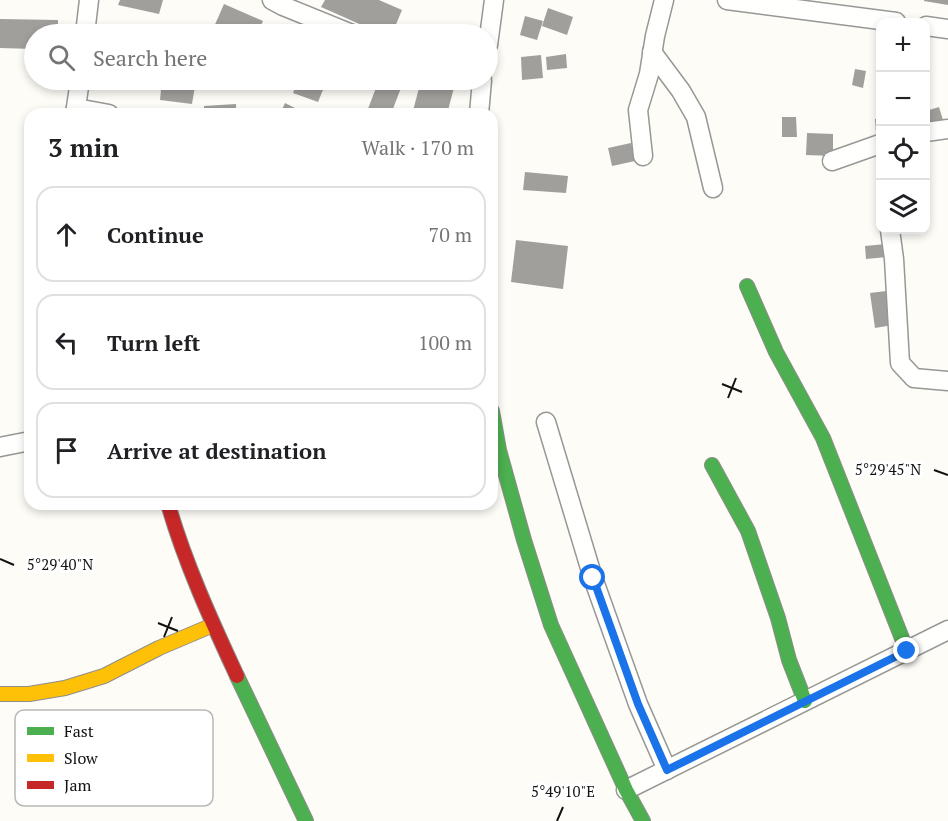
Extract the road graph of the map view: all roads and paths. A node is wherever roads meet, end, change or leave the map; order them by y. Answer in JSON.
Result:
{"nodes":[{"id":1,"x":89,"y":0,"type":"edge"},
{"id":2,"x":272,"y":0,"type":"edge"},
{"id":3,"x":494,"y":0,"type":"edge"},
{"id":4,"x":664,"y":0,"type":"edge"},
{"id":5,"x":726,"y":0,"type":"edge"},
{"id":6,"x":876,"y":19,"type":"edge"},
{"id":7,"x":86,"y":24,"type":"edge"},
{"id":8,"x":327,"y":24,"type":"edge"},
{"id":9,"x":491,"y":24,"type":"edge"},
{"id":10,"x":930,"y":27,"type":"edge"},
{"id":11,"x":948,"y":29,"type":"edge"},
{"id":12,"x":652,"y":52,"type":"junction"},
{"id":13,"x":79,"y":90,"type":"edge"},
{"id":14,"x":481,"y":90,"type":"edge"},
{"id":15,"x":76,"y":108,"type":"edge"},
{"id":16,"x":480,"y":108,"type":"edge"},
{"id":17,"x":948,"y":129,"type":"edge"},
{"id":18,"x":930,"y":131,"type":"edge"},
{"id":19,"x":876,"y":151,"type":"edge"},
{"id":20,"x":643,"y":156,"type":"dead end"},
{"id":21,"x":832,"y":160,"type":"dead end"},
{"id":22,"x":713,"y":189,"type":"dead end"},
{"id":23,"x":891,"y":234,"type":"edge"},
{"id":24,"x":747,"y":286,"type":"dead end"},
{"id":25,"x":948,"y":381,"type":"edge"},
{"id":26,"x":546,"y":422,"type":"dead end"},
{"id":27,"x":24,"y":442,"type":"edge"},
{"id":28,"x":498,"y":444,"type":"edge"},
{"id":29,"x":0,"y":447,"type":"edge"},
{"id":30,"x":712,"y":465,"type":"dead end"},
{"id":31,"x":170,"y":510,"type":"edge"},
{"id":32,"x":213,"y":625,"type":"junction"},
{"id":33,"x":948,"y":630,"type":"edge"},
{"id":34,"x":907,"y":651,"type":"junction"},
{"id":35,"x":0,"y":694,"type":"edge"},
{"id":36,"x":805,"y":702,"type":"junction"},
{"id":37,"x":667,"y":770,"type":"junction"},
{"id":38,"x":626,"y":790,"type":"junction"},
{"id":39,"x":306,"y":821,"type":"edge"},
{"id":40,"x":643,"y":821,"type":"edge"}],
"edges":[{"from":1,"to":7,"type":"street"},
{"from":2,"to":8,"type":"street"},
{"from":3,"to":9,"type":"street"},
{"from":4,"to":12,"type":"street"},
{"from":5,"to":6,"type":"street"},
{"from":10,"to":11,"type":"street"},
{"from":12,"to":20,"type":"street"},
{"from":12,"to":22,"type":"street"},
{"from":13,"to":15,"type":"street"},
{"from":14,"to":16,"type":"street"},
{"from":17,"to":18,"type":"street"},
{"from":19,"to":21,"type":"street"},
{"from":23,"to":25,"type":"street"},
{"from":24,"to":34,"type":"street"},
{"from":26,"to":37,"type":"street"},
{"from":27,"to":29,"type":"street"},
{"from":28,"to":38,"type":"street"},
{"from":30,"to":36,"type":"street"},
{"from":31,"to":32,"type":"street"},
{"from":32,"to":35,"type":"street"},
{"from":32,"to":39,"type":"street"},
{"from":33,"to":34,"type":"street"},
{"from":34,"to":36,"type":"street"},
{"from":36,"to":37,"type":"street"},
{"from":37,"to":38,"type":"street"},
{"from":38,"to":40,"type":"street"}]}
